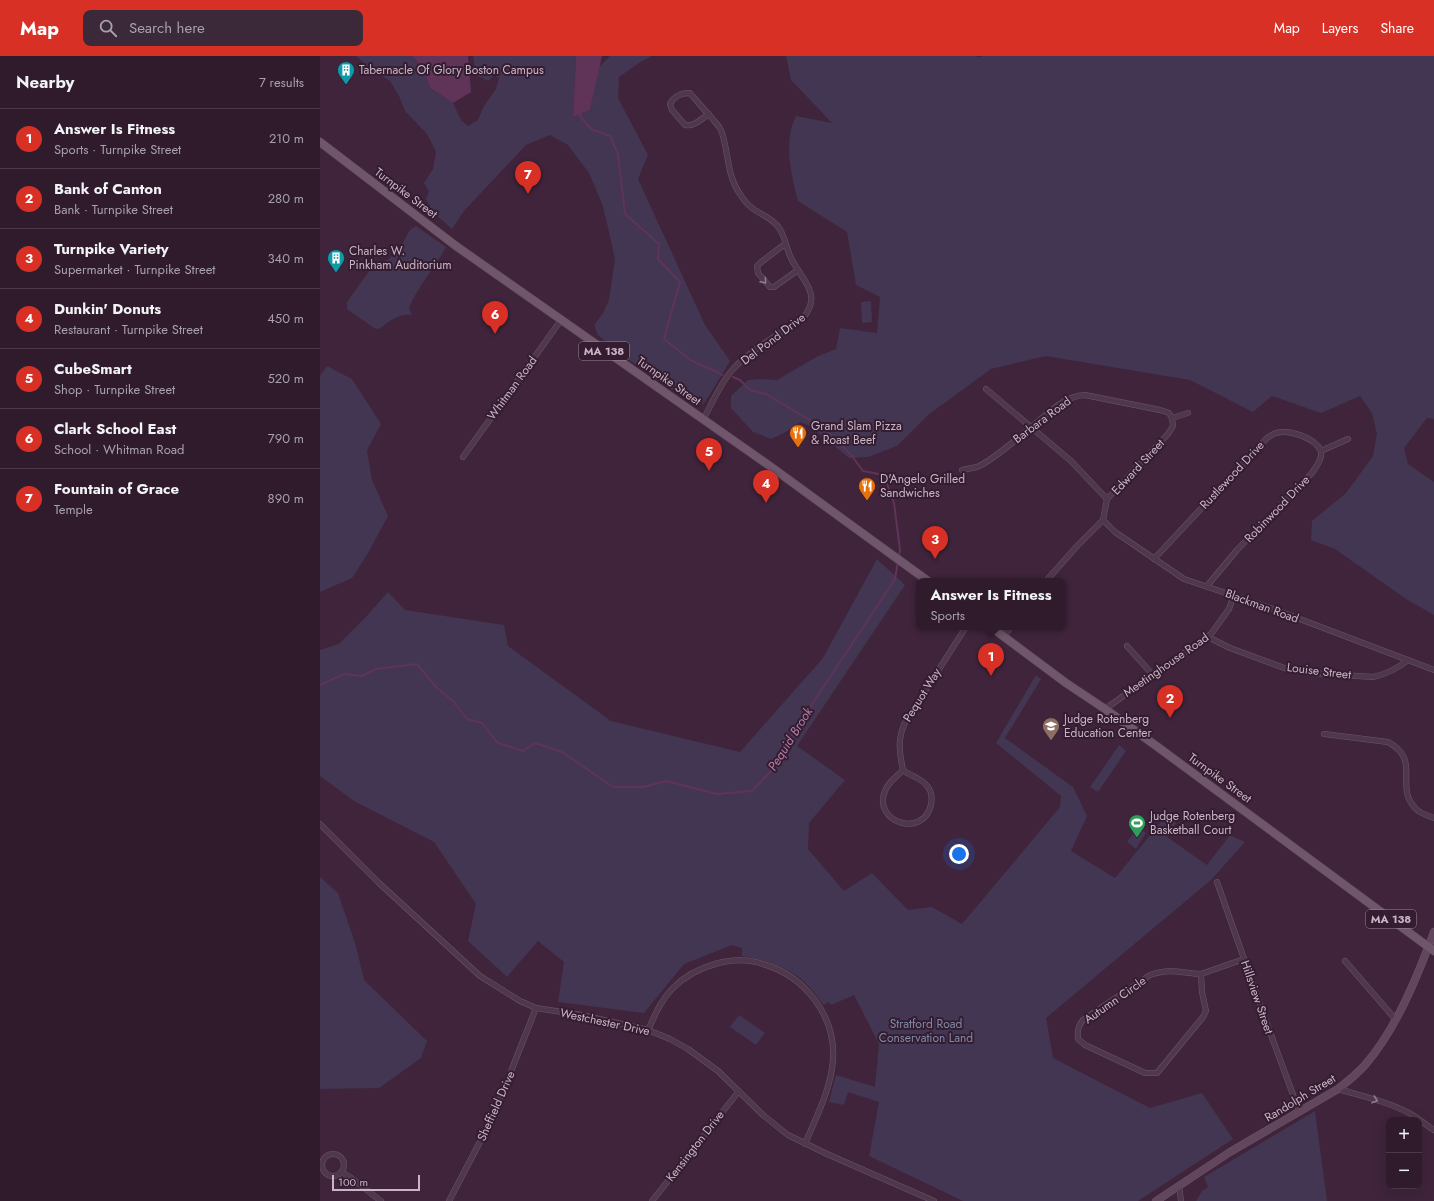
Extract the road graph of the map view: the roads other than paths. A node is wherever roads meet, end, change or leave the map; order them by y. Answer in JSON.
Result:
{"nodes":[{"id":1,"x":709,"y":114,"type":"junction"},
{"id":2,"x":320,"y":142,"type":"edge"},
{"id":3,"x":785,"y":244,"type":"junction"},
{"id":4,"x":798,"y":270,"type":"junction"},
{"id":5,"x":561,"y":320,"type":"junction"},
{"id":6,"x":986,"y":389,"type":"dead end"},
{"id":7,"x":1188,"y":413,"type":"dead end"},
{"id":8,"x":1172,"y":418,"type":"junction"},
{"id":9,"x":703,"y":420,"type":"junction"},
{"id":10,"x":1031,"y":428,"type":"junction"},
{"id":11,"x":1348,"y":439,"type":"dead end"},
{"id":12,"x":1322,"y":451,"type":"junction"},
{"id":13,"x":463,"y":457,"type":"dead end"},
{"id":14,"x":962,"y":470,"type":"dead end"},
{"id":15,"x":1107,"y":499,"type":"junction"},
{"id":16,"x":1103,"y":520,"type":"junction"},
{"id":17,"x":1154,"y":559,"type":"junction"},
{"id":18,"x":924,"y":578,"type":"edge"},
{"id":19,"x":1049,"y":578,"type":"edge"},
{"id":20,"x":1207,"y":586,"type":"junction"},
{"id":21,"x":1234,"y":596,"type":"junction"},
{"id":22,"x":964,"y":630,"type":"edge"},
{"id":23,"x":995,"y":630,"type":"edge"},
{"id":24,"x":1009,"y":630,"type":"edge"},
{"id":25,"x":1004,"y":636,"type":"junction"},
{"id":26,"x":1208,"y":637,"type":"junction"},
{"id":27,"x":1127,"y":646,"type":"dead end"},
{"id":28,"x":1408,"y":660,"type":"junction"},
{"id":29,"x":1434,"y":670,"type":"edge"},
{"id":30,"x":1153,"y":674,"type":"junction"},
{"id":31,"x":1105,"y":709,"type":"junction"},
{"id":32,"x":1324,"y":734,"type":"dead end"},
{"id":33,"x":902,"y":770,"type":"junction"},
{"id":34,"x":1434,"y":818,"type":"edge"},
{"id":35,"x":320,"y":824,"type":"edge"},
{"id":36,"x":1217,"y":882,"type":"dead end"},
{"id":37,"x":1434,"y":932,"type":"edge"},
{"id":38,"x":1431,"y":949,"type":"edge"},
{"id":39,"x":1244,"y":959,"type":"junction"},
{"id":40,"x":1345,"y":962,"type":"dead end"},
{"id":41,"x":1202,"y":974,"type":"junction"},
{"id":42,"x":536,"y":1008,"type":"junction"},
{"id":43,"x":1396,"y":1020,"type":"junction"},
{"id":44,"x":648,"y":1030,"type":"junction"},
{"id":45,"x":1338,"y":1089,"type":"junction"},
{"id":46,"x":739,"y":1091,"type":"junction"},
{"id":47,"x":1300,"y":1111,"type":"junction"},
{"id":48,"x":1434,"y":1130,"type":"edge"},
{"id":49,"x":805,"y":1144,"type":"junction"},
{"id":50,"x":341,"y":1172,"type":"junction"},
{"id":51,"x":1179,"y":1185,"type":"junction"},
{"id":52,"x":381,"y":1201,"type":"edge"},
{"id":53,"x":449,"y":1201,"type":"edge"},
{"id":54,"x":652,"y":1201,"type":"edge"},
{"id":55,"x":934,"y":1201,"type":"edge"},
{"id":56,"x":1156,"y":1201,"type":"edge"},
{"id":57,"x":1180,"y":1201,"type":"edge"}],
"edges":[{"from":1,"to":1,"type":"street","name":"Del Pond Drive"},
{"from":1,"to":3,"type":"street","name":"Del Pond Drive"},
{"from":2,"to":5,"type":"main road","name":"Turnpike Street","number":"MA 138"},
{"from":3,"to":4,"type":"street","name":"Del Pond Drive"},
{"from":3,"to":4,"type":"street","one_way":true},
{"from":4,"to":9,"type":"street","name":"Del Pond Drive"},
{"from":5,"to":9,"type":"main road","name":"Turnpike Street","number":"MA 138"},
{"from":5,"to":13,"type":"street","name":"Whitman Road"},
{"from":6,"to":10,"type":"street"},
{"from":7,"to":8,"type":"street"},
{"from":8,"to":10,"type":"street","name":"Barbara Road"},
{"from":8,"to":15,"type":"street","name":"Edward Street"},
{"from":9,"to":18,"type":"main road","name":"Turnpike Street","number":"MA 138"},
{"from":10,"to":14,"type":"street","name":"Barbara Road"},
{"from":10,"to":15,"type":"street"},
{"from":11,"to":12,"type":"street"},
{"from":12,"to":17,"type":"street","name":"Rustlewood Drive"},
{"from":12,"to":20,"type":"street","name":"Robinwood Drive"},
{"from":15,"to":16,"type":"street","name":"Edward Street"},
{"from":16,"to":17,"type":"street","name":"Blackman Road"},
{"from":16,"to":19,"type":"street"},
{"from":17,"to":20,"type":"street","name":"Blackman Road"},
{"from":20,"to":21,"type":"street","name":"Blackman Road"},
{"from":21,"to":26,"type":"street","name":"Meetinghouse Road"},
{"from":21,"to":28,"type":"street","name":"Blackman Road"},
{"from":22,"to":33,"type":"street","name":"Pequot Way"},
{"from":23,"to":25,"type":"main road","name":"Turnpike Street","number":"MA 138"},
{"from":24,"to":25,"type":"street"},
{"from":25,"to":31,"type":"main road","name":"Turnpike Street","number":"MA 138"},
{"from":26,"to":28,"type":"street","name":"Louise Street"},
{"from":26,"to":30,"type":"street","name":"Meetinghouse Road"},
{"from":27,"to":30,"type":"street"},
{"from":28,"to":29,"type":"street","name":"Blackman Road"},
{"from":30,"to":31,"type":"street","name":"Meetinghouse Road"},
{"from":31,"to":38,"type":"main road","name":"Turnpike Street","number":"MA 138"},
{"from":32,"to":34,"type":"street"},
{"from":33,"to":33,"type":"street"},
{"from":35,"to":42,"type":"street","name":"Westchester Drive"},
{"from":36,"to":39,"type":"street","name":"Hillsview Street"},
{"from":37,"to":38,"type":"main road","name":"Randolph Street"},
{"from":38,"to":43,"type":"main road","name":"Randolph Street"},
{"from":39,"to":41,"type":"street","name":"Autumn Circle"},
{"from":39,"to":47,"type":"street","name":"Hillsview Street"},
{"from":40,"to":43,"type":"street"},
{"from":41,"to":41,"type":"street","name":"Autumn Circle"},
{"from":42,"to":44,"type":"street","name":"Westchester Drive"},
{"from":42,"to":53,"type":"street","name":"Sheffield Drive"},
{"from":43,"to":45,"type":"main road","name":"Randolph Street"},
{"from":44,"to":46,"type":"street","name":"Westchester Drive"},
{"from":44,"to":49,"type":"street"},
{"from":45,"to":47,"type":"main road","name":"Randolph Street"},
{"from":45,"to":48,"type":"street","one_way":true},
{"from":46,"to":49,"type":"street","name":"Westchester Drive"},
{"from":46,"to":54,"type":"street","name":"Kensington Drive"},
{"from":47,"to":51,"type":"main road","name":"Randolph Street"},
{"from":49,"to":55,"type":"street","name":"Westchester Drive"},
{"from":50,"to":50,"type":"street"},
{"from":50,"to":52,"type":"street"},
{"from":51,"to":56,"type":"main road","name":"Randolph Street"},
{"from":51,"to":57,"type":"street"}]}
